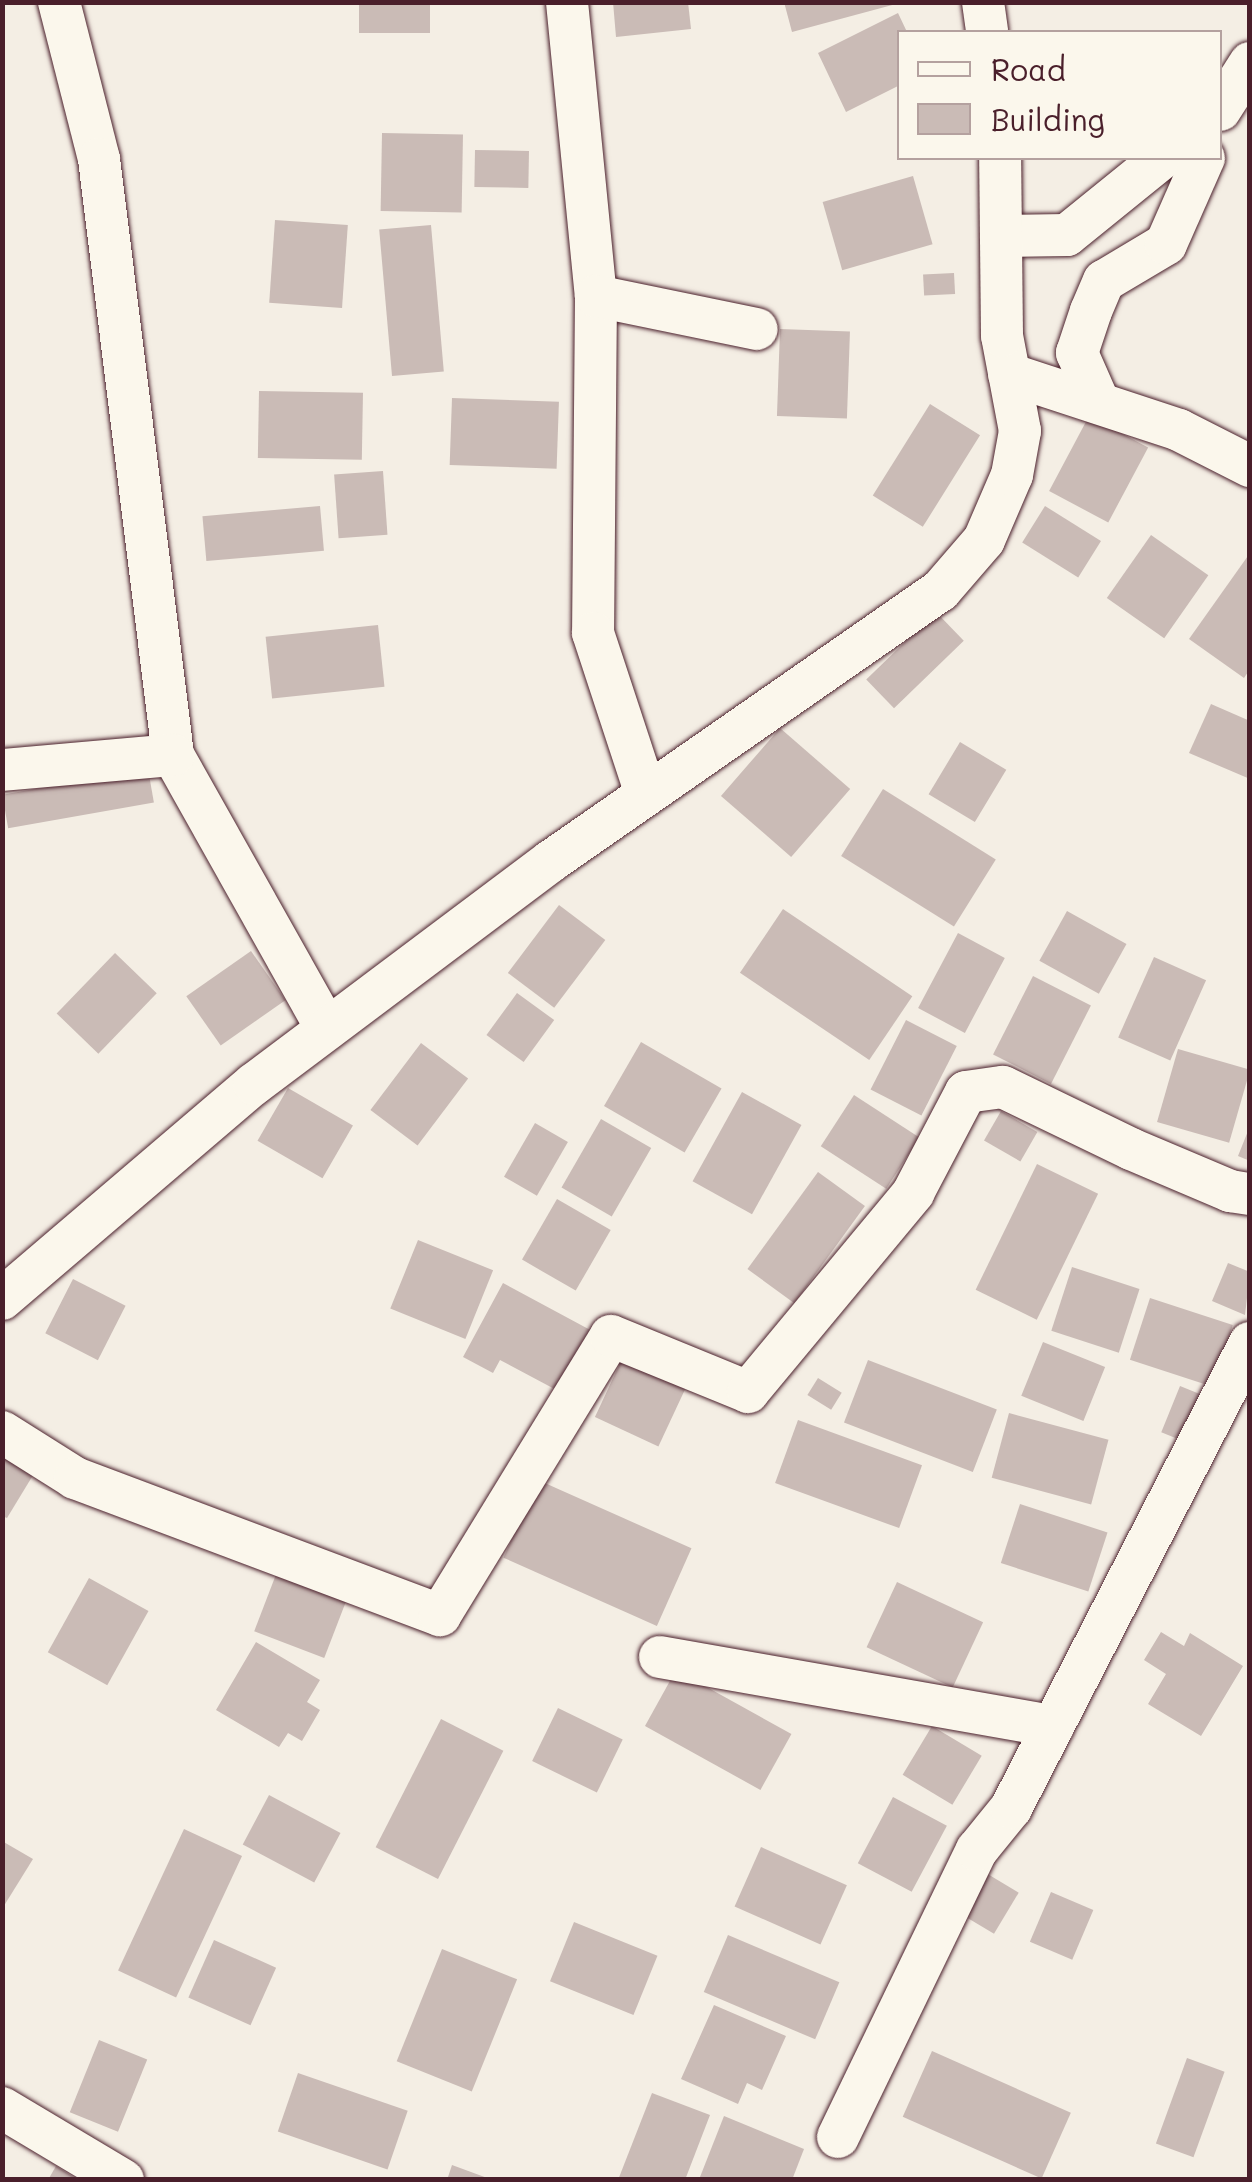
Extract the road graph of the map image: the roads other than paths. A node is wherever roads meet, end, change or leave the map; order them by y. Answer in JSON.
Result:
{"nodes":[{"id":1,"x":60,"y":2,"type":"edge"},
{"id":2,"x":567,"y":2,"type":"edge"},
{"id":3,"x":983,"y":2,"type":"edge"},
{"id":4,"x":988,"y":30,"type":"edge"},
{"id":5,"x":1250,"y":63,"type":"edge"},
{"id":6,"x":1222,"y":107,"type":"edge"},
{"id":7,"x":1000,"y":160,"type":"edge"},
{"id":8,"x":1160,"y":160,"type":"edge"},
{"id":9,"x":1203,"y":160,"type":"edge"},
{"id":10,"x":1001,"y":236,"type":"junction"},
{"id":11,"x":596,"y":296,"type":"junction"},
{"id":12,"x":757,"y":329,"type":"dead end"},
{"id":13,"x":1009,"y":374,"type":"junction"},
{"id":14,"x":1099,"y":403,"type":"junction"},
{"id":15,"x":1250,"y":466,"type":"edge"},
{"id":16,"x":173,"y":755,"type":"junction"},
{"id":17,"x":2,"y":770,"type":"edge"},
{"id":18,"x":646,"y":794,"type":"junction"},
{"id":19,"x":327,"y":1030,"type":"junction"},
{"id":20,"x":1250,"y":1194,"type":"edge"},
{"id":21,"x":2,"y":1299,"type":"edge"},
{"id":22,"x":1250,"y":1343,"type":"edge"},
{"id":23,"x":2,"y":1432,"type":"edge"},
{"id":24,"x":660,"y":1657,"type":"dead end"},
{"id":25,"x":1054,"y":1726,"type":"junction"},
{"id":26,"x":2,"y":2108,"type":"edge"},
{"id":27,"x":838,"y":2137,"type":"dead end"},
{"id":28,"x":122,"y":2180,"type":"edge"}],
"edges":[{"from":1,"to":16,"type":"street"},
{"from":2,"to":11,"type":"street"},
{"from":3,"to":4,"type":"street"},
{"from":5,"to":6,"type":"street"},
{"from":7,"to":10,"type":"street"},
{"from":8,"to":10,"type":"street"},
{"from":9,"to":14,"type":"street"},
{"from":10,"to":13,"type":"street"},
{"from":11,"to":12,"type":"street"},
{"from":11,"to":18,"type":"street"},
{"from":13,"to":14,"type":"street"},
{"from":13,"to":18,"type":"street"},
{"from":14,"to":15,"type":"street"},
{"from":16,"to":17,"type":"street"},
{"from":16,"to":19,"type":"street"},
{"from":18,"to":19,"type":"street"},
{"from":19,"to":21,"type":"street"},
{"from":20,"to":23,"type":"street"},
{"from":22,"to":25,"type":"street"},
{"from":24,"to":25,"type":"street"},
{"from":25,"to":27,"type":"street"},
{"from":26,"to":28,"type":"street"}]}
